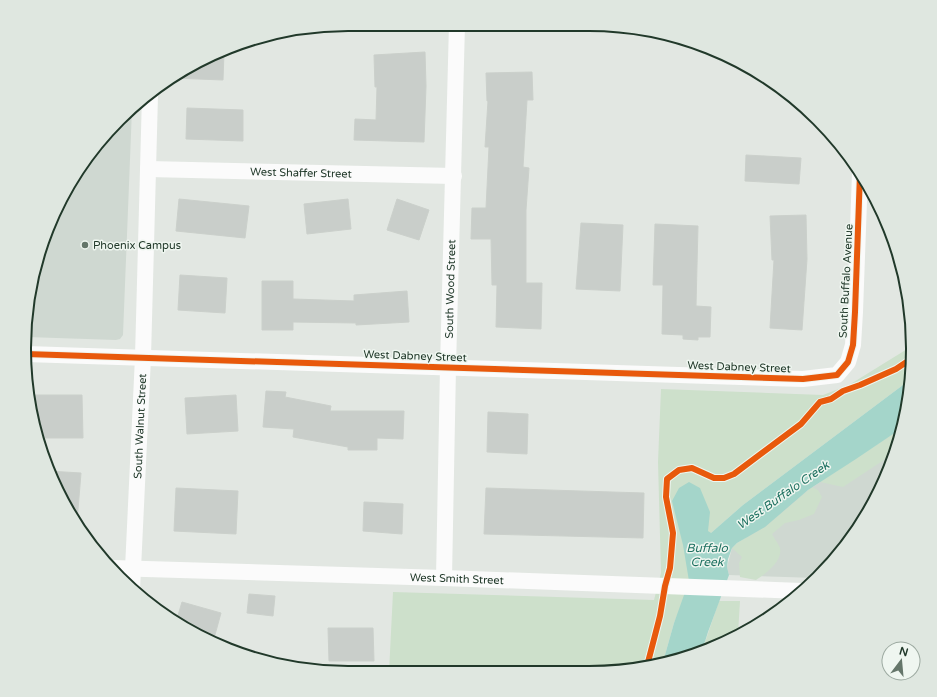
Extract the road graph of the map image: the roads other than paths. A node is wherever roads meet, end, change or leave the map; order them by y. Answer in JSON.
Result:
{"nodes":[{"id":1,"x":457,"y":31,"type":"edge"},
{"id":2,"x":150,"y":101,"type":"edge"},
{"id":3,"x":148,"y":170,"type":"junction"},
{"id":4,"x":454,"y":176,"type":"junction"},
{"id":5,"x":860,"y":184,"type":"edge"},
{"id":6,"x":31,"y":354,"type":"edge"},
{"id":7,"x":143,"y":357,"type":"junction"},
{"id":8,"x":448,"y":367,"type":"junction"},
{"id":9,"x":804,"y":379,"type":"joint"},
{"id":10,"x":120,"y":568,"type":"edge"},
{"id":11,"x":132,"y":569,"type":"junction"},
{"id":12,"x":444,"y":578,"type":"junction"},
{"id":13,"x":132,"y":580,"type":"edge"},
{"id":14,"x":793,"y":591,"type":"edge"}],
"edges":[{"from":1,"to":4,"type":"street","name":"South Wood Street"},
{"from":2,"to":3,"type":"street","name":"South Walnut Street"},
{"from":3,"to":4,"type":"street","name":"West Shaffer Street"},
{"from":3,"to":7,"type":"street","name":"South Walnut Street"},
{"from":4,"to":8,"type":"street","name":"South Wood Street"},
{"from":5,"to":9,"type":"street","name":"South Buffalo Avenue"},
{"from":6,"to":7,"type":"street","name":"West Dabney Street"},
{"from":7,"to":8,"type":"street","name":"West Dabney Street"},
{"from":7,"to":11,"type":"street","name":"South Walnut Street"},
{"from":8,"to":9,"type":"street","name":"West Dabney Street"},
{"from":8,"to":12,"type":"street","name":"South Wood Street"},
{"from":10,"to":11,"type":"street","name":"West Smith Street"},
{"from":11,"to":12,"type":"street","name":"West Smith Street"},
{"from":11,"to":13,"type":"street","name":"South Walnut Street"},
{"from":12,"to":14,"type":"street","name":"West Smith Street"}]}
